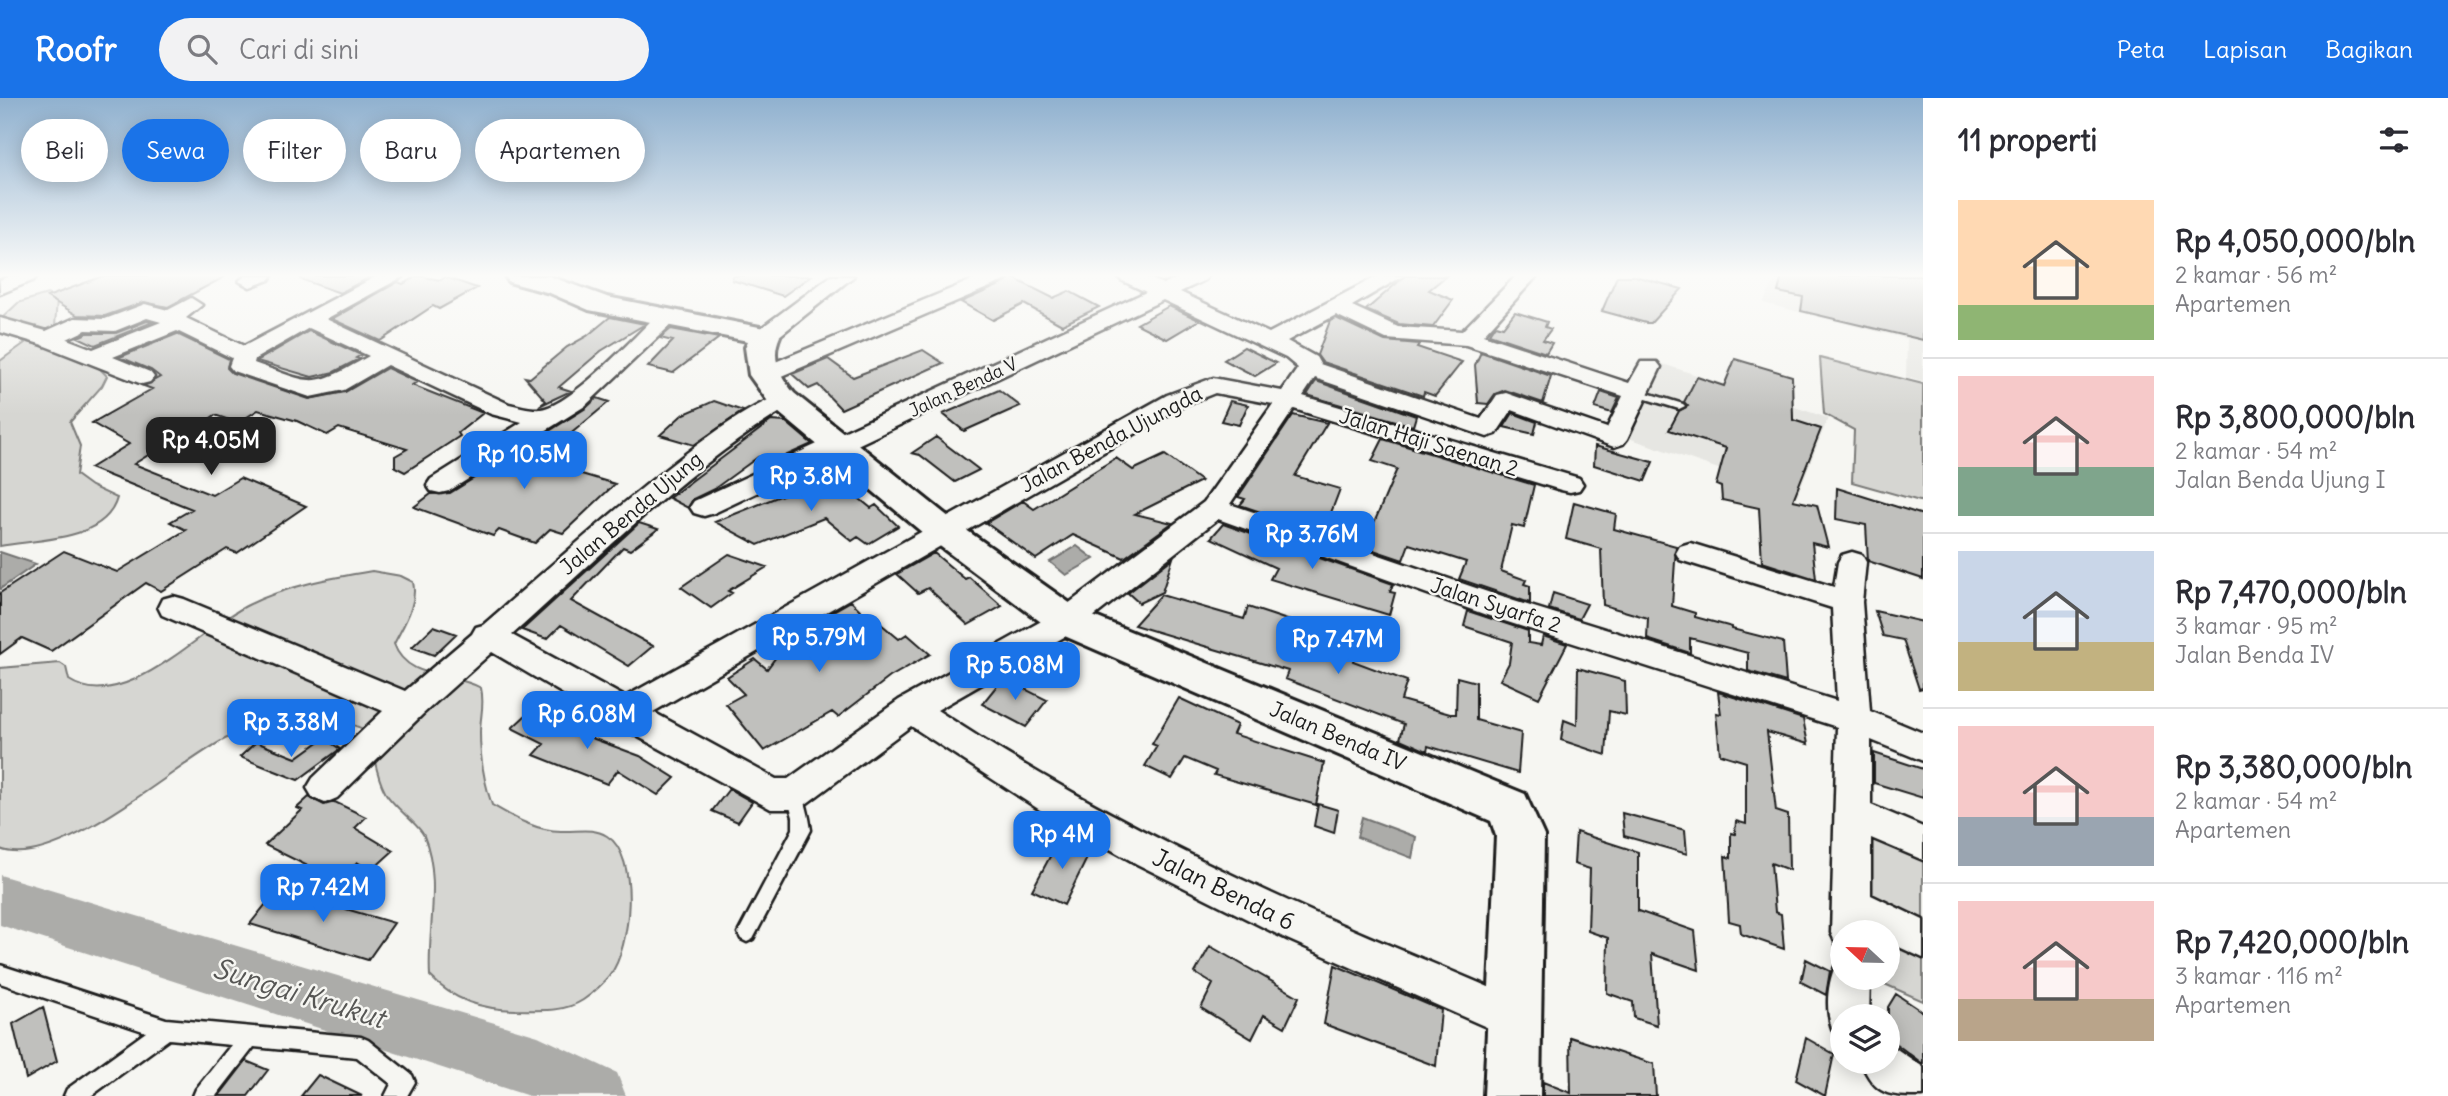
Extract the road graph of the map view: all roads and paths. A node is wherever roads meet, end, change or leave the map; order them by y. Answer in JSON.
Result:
{"nodes":[{"id":1,"x":116,"y":323,"type":"edge"},
{"id":2,"x":164,"y":323,"type":"edge"},
{"id":3,"x":191,"y":323,"type":"edge"},
{"id":4,"x":304,"y":323,"type":"edge"},
{"id":5,"x":315,"y":323,"type":"edge"},
{"id":6,"x":662,"y":323,"type":"edge"},
{"id":7,"x":692,"y":323,"type":"edge"},
{"id":8,"x":783,"y":323,"type":"edge"},
{"id":9,"x":905,"y":323,"type":"edge"},
{"id":10,"x":1099,"y":323,"type":"edge"},
{"id":11,"x":1228,"y":323,"type":"edge"},
{"id":12,"x":1306,"y":323,"type":"edge"},
{"id":13,"x":1369,"y":323,"type":"edge"},
{"id":14,"x":1483,"y":323,"type":"edge"},
{"id":15,"x":0,"y":325,"type":"edge"},
{"id":16,"x":765,"y":336,"type":"junction"},
{"id":17,"x":1468,"y":338,"type":"junction"},
{"id":18,"x":48,"y":339,"type":"junction"},
{"id":19,"x":1269,"y":342,"type":"junction"},
{"id":20,"x":244,"y":355,"type":"junction"},
{"id":21,"x":388,"y":355,"type":"junction"},
{"id":22,"x":94,"y":358,"type":"junction"},
{"id":23,"x":1649,"y":367,"type":"dead end"},
{"id":24,"x":1310,"y":368,"type":"junction"},
{"id":25,"x":142,"y":377,"type":"dead end"},
{"id":26,"x":773,"y":388,"type":"junction"},
{"id":27,"x":1634,"y":391,"type":"junction"},
{"id":28,"x":1289,"y":400,"type":"junction"},
{"id":29,"x":1679,"y":406,"type":"dead end"},
{"id":30,"x":551,"y":415,"type":"junction"},
{"id":31,"x":841,"y":445,"type":"junction"},
{"id":32,"x":1570,"y":484,"type":"dead end"},
{"id":33,"x":440,"y":485,"type":"dead end"},
{"id":34,"x":704,"y":507,"type":"dead end"},
{"id":35,"x":1214,"y":508,"type":"junction"},
{"id":36,"x":942,"y":530,"type":"junction"},
{"id":37,"x":1690,"y":554,"type":"dead end"},
{"id":38,"x":1852,"y":562,"type":"dead end"},
{"id":39,"x":1847,"y":602,"type":"junction"},
{"id":40,"x":173,"y":607,"type":"dead end"},
{"id":41,"x":1067,"y":621,"type":"junction"},
{"id":42,"x":487,"y":635,"type":"junction"},
{"id":43,"x":411,"y":705,"type":"junction"},
{"id":44,"x":911,"y":709,"type":"junction"},
{"id":45,"x":623,"y":713,"type":"junction"},
{"id":46,"x":1854,"y":719,"type":"junction"},
{"id":47,"x":1923,"y":747,"type":"edge"},
{"id":48,"x":325,"y":788,"type":"dead end"},
{"id":49,"x":794,"y":794,"type":"junction"},
{"id":50,"x":1855,"y":815,"type":"junction"},
{"id":51,"x":1923,"y":844,"type":"edge"},
{"id":52,"x":1852,"y":919,"type":"edge"},
{"id":53,"x":747,"y":933,"type":"dead end"},
{"id":54,"x":1923,"y":940,"type":"edge"},
{"id":55,"x":0,"y":974,"type":"edge"},
{"id":56,"x":1516,"y":1019,"type":"junction"},
{"id":57,"x":166,"y":1029,"type":"junction"},
{"id":58,"x":248,"y":1039,"type":"junction"},
{"id":59,"x":1895,"y":1074,"type":"edge"},
{"id":60,"x":1923,"y":1092,"type":"edge"},
{"id":61,"x":74,"y":1096,"type":"edge"},
{"id":62,"x":203,"y":1096,"type":"edge"},
{"id":63,"x":395,"y":1096,"type":"edge"},
{"id":64,"x":1512,"y":1096,"type":"edge"}],
"edges":[{"from":1,"to":18,"type":"street"},
{"from":2,"to":22,"type":"street"},
{"from":3,"to":20,"type":"street"},
{"from":4,"to":20,"type":"street"},
{"from":5,"to":21,"type":"street"},
{"from":6,"to":30,"type":"street"},
{"from":7,"to":16,"type":"street"},
{"from":8,"to":16,"type":"street"},
{"from":9,"to":26,"type":"street"},
{"from":10,"to":31,"type":"street","name":"Jalan Benda V"},
{"from":11,"to":19,"type":"street"},
{"from":12,"to":19,"type":"street"},
{"from":13,"to":17,"type":"street"},
{"from":14,"to":17,"type":"street"},
{"from":15,"to":18,"type":"street"},
{"from":16,"to":26,"type":"street"},
{"from":17,"to":27,"type":"street"},
{"from":18,"to":22,"type":"street"},
{"from":19,"to":24,"type":"street"},
{"from":20,"to":21,"type":"street"},
{"from":21,"to":30,"type":"street"},
{"from":22,"to":25,"type":"street"},
{"from":23,"to":27,"type":"street"},
{"from":24,"to":27,"type":"street"},
{"from":24,"to":28,"type":"street"},
{"from":26,"to":31,"type":"street","name":"Jalan Benda IV"},
{"from":26,"to":42,"type":"street","name":"Jalan Benda Ujung"},
{"from":27,"to":29,"type":"lane"},
{"from":28,"to":32,"type":"street","name":"Jalan Haji Saenan 2"},
{"from":28,"to":35,"type":"street"},
{"from":28,"to":36,"type":"street","name":"Jalan Benda Ujungda"},
{"from":30,"to":33,"type":"street"},
{"from":31,"to":34,"type":"street","name":"Jalan Benda V"},
{"from":31,"to":36,"type":"street","name":"Jalan Benda IV"},
{"from":35,"to":41,"type":"street"},
{"from":35,"to":46,"type":"street","name":"Jalan Syarfa 2"},
{"from":36,"to":41,"type":"street","name":"Jalan Benda IV"},
{"from":36,"to":45,"type":"street","name":"Jalan Benda Ujungda"},
{"from":37,"to":39,"type":"street"},
{"from":38,"to":39,"type":"street"},
{"from":39,"to":46,"type":"street"},
{"from":40,"to":43,"type":"street"},
{"from":41,"to":44,"type":"street"},
{"from":41,"to":56,"type":"street","name":"Jalan Benda IV"},
{"from":42,"to":43,"type":"street","name":"Jalan Benda Ujung"},
{"from":42,"to":45,"type":"street"},
{"from":43,"to":48,"type":"street","name":"Jalan Benda Ujung"},
{"from":44,"to":49,"type":"street"},
{"from":44,"to":56,"type":"street","name":"Jalan Benda 6"},
{"from":45,"to":49,"type":"street"},
{"from":46,"to":47,"type":"street","name":"Jalan Syarfa 2"},
{"from":46,"to":50,"type":"street"},
{"from":49,"to":53,"type":"lane"},
{"from":50,"to":51,"type":"street"},
{"from":50,"to":52,"type":"street"},
{"from":52,"to":54,"type":"street"},
{"from":55,"to":57,"type":"lane"},
{"from":56,"to":64,"type":"street","name":"Jalan Benda IV"},
{"from":57,"to":58,"type":"lane"},
{"from":57,"to":61,"type":"lane"},
{"from":58,"to":62,"type":"lane"},
{"from":58,"to":63,"type":"lane"},
{"from":59,"to":60,"type":"street"}]}
